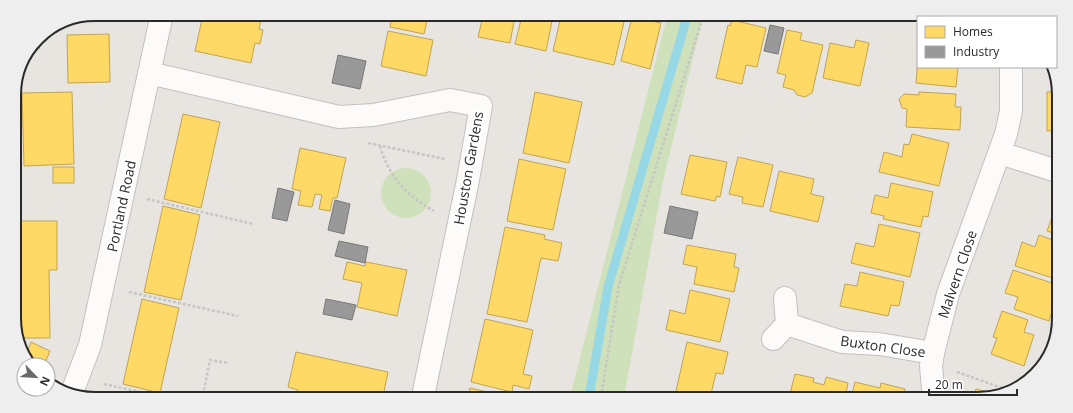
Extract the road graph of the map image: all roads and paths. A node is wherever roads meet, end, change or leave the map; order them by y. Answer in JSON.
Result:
{"nodes":[{"id":1,"x":160,"y":21,"type":"edge"},
{"id":2,"x":702,"y":21,"type":"edge"},
{"id":3,"x":1011,"y":68,"type":"edge"},
{"id":4,"x":149,"y":73,"type":"junction"},
{"id":5,"x":380,"y":146,"type":"dead end"},
{"id":6,"x":1000,"y":153,"type":"junction"},
{"id":7,"x":1052,"y":169,"type":"edge"},
{"id":8,"x":147,"y":199,"type":"dead end"},
{"id":9,"x":436,"y":212,"type":"dead end"},
{"id":10,"x":253,"y":224,"type":"dead end"},
{"id":11,"x":127,"y":292,"type":"dead end"},
{"id":12,"x":785,"y":298,"type":"dead end"},
{"id":13,"x":238,"y":316,"type":"dead end"},
{"id":14,"x":932,"y":360,"type":"junction"},
{"id":15,"x":228,"y":363,"type":"dead end"},
{"id":16,"x":104,"y":384,"type":"dead end"},
{"id":17,"x":73,"y":388,"type":"edge"},
{"id":18,"x":1002,"y":388,"type":"edge"},
{"id":19,"x":140,"y":392,"type":"edge"},
{"id":20,"x":203,"y":392,"type":"edge"},
{"id":21,"x":424,"y":392,"type":"edge"},
{"id":22,"x":602,"y":392,"type":"edge"},
{"id":23,"x":934,"y":392,"type":"edge"}],
"edges":[{"from":1,"to":4,"type":"street","name":"Portland Road"},
{"from":2,"to":22,"type":"path"},
{"from":3,"to":6,"type":"street","name":"Malvern Close"},
{"from":4,"to":17,"type":"street","name":"Portland Road"},
{"from":4,"to":21,"type":"street","name":"Houston Gardens"},
{"from":5,"to":9,"type":"path"},
{"from":6,"to":7,"type":"street"},
{"from":6,"to":14,"type":"street","name":"Malvern Close"},
{"from":8,"to":10,"type":"path"},
{"from":11,"to":13,"type":"path"},
{"from":12,"to":14,"type":"street","name":"Buxton Close"},
{"from":14,"to":18,"type":"path"},
{"from":14,"to":23,"type":"street","name":"Malvern Close"},
{"from":15,"to":20,"type":"path"},
{"from":16,"to":19,"type":"path"}]}
